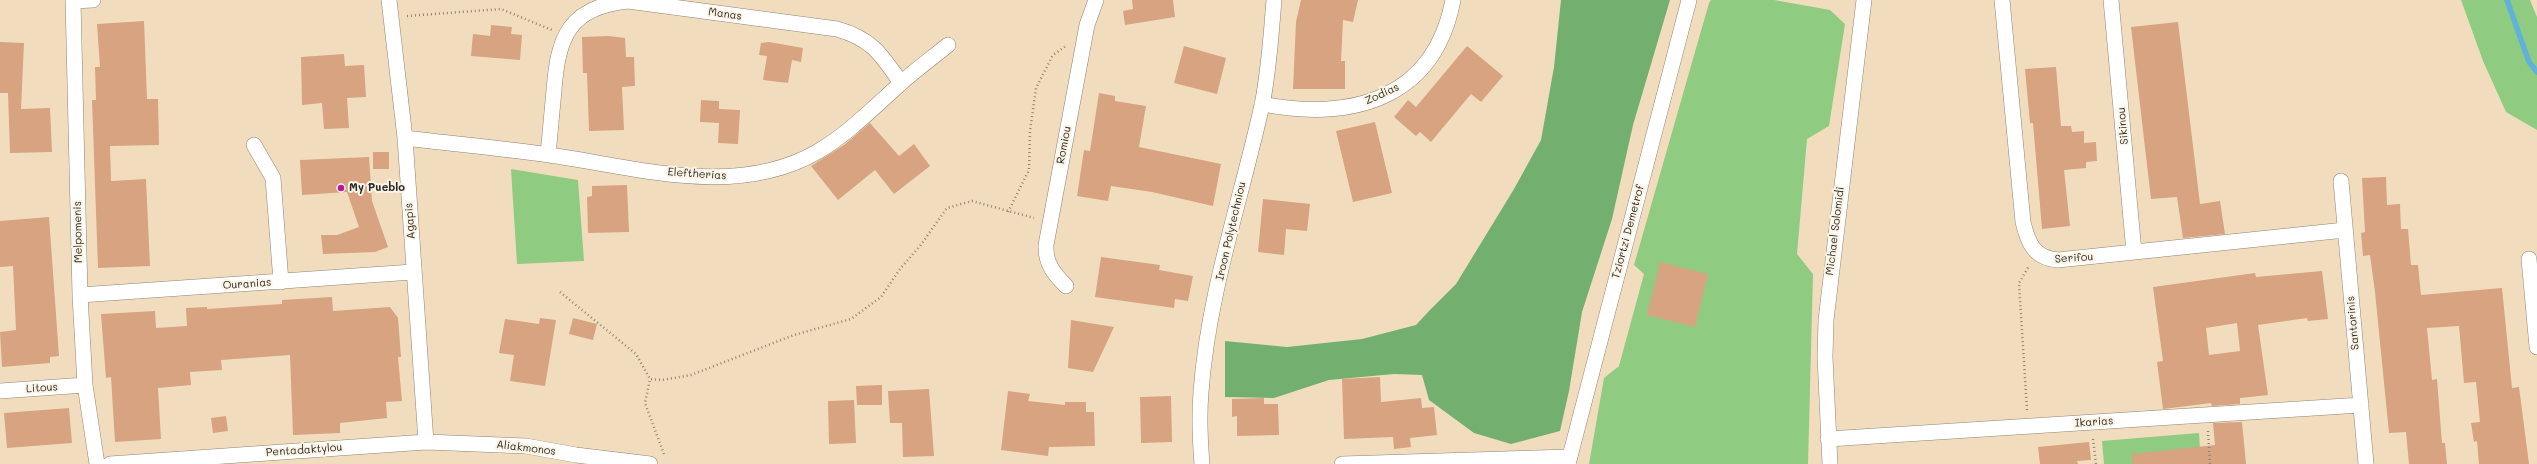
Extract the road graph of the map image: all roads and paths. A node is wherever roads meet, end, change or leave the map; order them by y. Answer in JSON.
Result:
{"nodes":[{"id":1,"x":93,"y":0,"type":"edge"},
{"id":2,"x":389,"y":0,"type":"edge"},
{"id":3,"x":1096,"y":0,"type":"edge"},
{"id":4,"x":1274,"y":0,"type":"edge"},
{"id":5,"x":1452,"y":0,"type":"edge"},
{"id":6,"x":1689,"y":0,"type":"edge"},
{"id":7,"x":1864,"y":0,"type":"edge"},
{"id":8,"x":2002,"y":0,"type":"edge"},
{"id":9,"x":2111,"y":0,"type":"edge"},
{"id":10,"x":73,"y":1,"type":"edge"},
{"id":11,"x":393,"y":17,"type":"junction"},
{"id":12,"x":1086,"y":31,"type":"junction"},
{"id":13,"x":565,"y":35,"type":"junction"},
{"id":14,"x":948,"y":45,"type":"dead end"},
{"id":15,"x":901,"y":83,"type":"junction"},
{"id":16,"x":1262,"y":104,"type":"junction"},
{"id":17,"x":405,"y":138,"type":"junction"},
{"id":18,"x":254,"y":145,"type":"dead end"},
{"id":19,"x":548,"y":155,"type":"junction"},
{"id":20,"x":2341,"y":181,"type":"dead end"},
{"id":21,"x":1008,"y":212,"type":"junction"},
{"id":22,"x":1050,"y":223,"type":"junction"},
{"id":23,"x":2345,"y":230,"type":"junction"},
{"id":24,"x":2134,"y":252,"type":"junction"},
{"id":25,"x":2036,"y":253,"type":"junction"},
{"id":26,"x":2529,"y":259,"type":"dead end"},
{"id":27,"x":413,"y":272,"type":"junction"},
{"id":28,"x":281,"y":282,"type":"junction"},
{"id":29,"x":1066,"y":286,"type":"dead end"},
{"id":30,"x":560,"y":292,"type":"dead end"},
{"id":31,"x":80,"y":295,"type":"junction"},
{"id":32,"x":2537,"y":347,"type":"edge"},
{"id":33,"x":650,"y":379,"type":"junction"},
{"id":34,"x":85,"y":385,"type":"junction"},
{"id":35,"x":0,"y":391,"type":"edge"},
{"id":36,"x":2361,"y":405,"type":"junction"},
{"id":37,"x":2207,"y":415,"type":"junction"},
{"id":38,"x":2092,"y":422,"type":"junction"},
{"id":39,"x":2028,"y":426,"type":"junction"},
{"id":40,"x":1828,"y":439,"type":"junction"},
{"id":41,"x":426,"y":442,"type":"junction"},
{"id":42,"x":666,"y":458,"type":"dead end"},
{"id":43,"x":1568,"y":460,"type":"edge"},
{"id":44,"x":97,"y":464,"type":"edge"},
{"id":45,"x":110,"y":464,"type":"edge"},
{"id":46,"x":650,"y":464,"type":"edge"},
{"id":47,"x":1202,"y":464,"type":"edge"},
{"id":48,"x":1342,"y":464,"type":"edge"},
{"id":49,"x":1367,"y":464,"type":"edge"},
{"id":50,"x":1830,"y":464,"type":"edge"},
{"id":51,"x":2096,"y":464,"type":"edge"},
{"id":52,"x":2210,"y":464,"type":"edge"},
{"id":53,"x":2366,"y":464,"type":"edge"}],
"edges":[{"from":1,"to":10,"type":"street"},
{"from":2,"to":11,"type":"street","name":"Agapis"},
{"from":3,"to":12,"type":"street","name":"Romiou"},
{"from":4,"to":16,"type":"street","name":"Iroon Polytechniou"},
{"from":5,"to":16,"type":"street","name":"Zodias"},
{"from":6,"to":43,"type":"street","name":"Tziortzi Demetrof"},
{"from":7,"to":40,"type":"street","name":"Michael Solomidi"},
{"from":8,"to":25,"type":"street"},
{"from":9,"to":24,"type":"street","name":"Sikinou"},
{"from":10,"to":31,"type":"street","name":"Melpomenis"},
{"from":11,"to":13,"type":"path"},
{"from":11,"to":17,"type":"street","name":"Agapis"},
{"from":12,"to":21,"type":"path"},
{"from":12,"to":22,"type":"street","name":"Romiou"},
{"from":13,"to":15,"type":"street","name":"Manas"},
{"from":13,"to":19,"type":"street","name":"Manas"},
{"from":14,"to":15,"type":"street","name":"Eleftherias"},
{"from":15,"to":19,"type":"street","name":"Eleftherias"},
{"from":16,"to":47,"type":"street","name":"Iroon Polytechniou"},
{"from":17,"to":19,"type":"street","name":"Eleftherias"},
{"from":17,"to":27,"type":"street","name":"Agapis"},
{"from":18,"to":28,"type":"street"},
{"from":20,"to":23,"type":"street","name":"Santorinis"},
{"from":21,"to":22,"type":"path"},
{"from":21,"to":33,"type":"path"},
{"from":22,"to":29,"type":"street","name":"Romiou"},
{"from":23,"to":24,"type":"street","name":"Serifou"},
{"from":23,"to":36,"type":"street","name":"Santorinis"},
{"from":24,"to":25,"type":"street","name":"Serifou"},
{"from":25,"to":39,"type":"path"},
{"from":26,"to":32,"type":"street"},
{"from":27,"to":28,"type":"street","name":"Ouranias"},
{"from":27,"to":41,"type":"street","name":"Agapis"},
{"from":28,"to":31,"type":"street","name":"Ouranias"},
{"from":30,"to":33,"type":"path"},
{"from":31,"to":34,"type":"street","name":"Melpomenis"},
{"from":33,"to":42,"type":"path"},
{"from":34,"to":35,"type":"street","name":"Litous"},
{"from":34,"to":44,"type":"street","name":"Melpomenis"},
{"from":36,"to":37,"type":"street","name":"Ikarias"},
{"from":36,"to":53,"type":"street","name":"Santorinis"},
{"from":37,"to":38,"type":"street","name":"Ikarias"},
{"from":37,"to":52,"type":"path"},
{"from":38,"to":39,"type":"street","name":"Ikarias"},
{"from":38,"to":51,"type":"path"},
{"from":39,"to":40,"type":"street","name":"Ikarias"},
{"from":40,"to":50,"type":"street","name":"Michael Solomidi"},
{"from":41,"to":45,"type":"street","name":"Pentadaktylou"},
{"from":41,"to":46,"type":"street","name":"Aliakmonos"},
{"from":43,"to":49,"type":"street"},
{"from":48,"to":49,"type":"street"}]}
